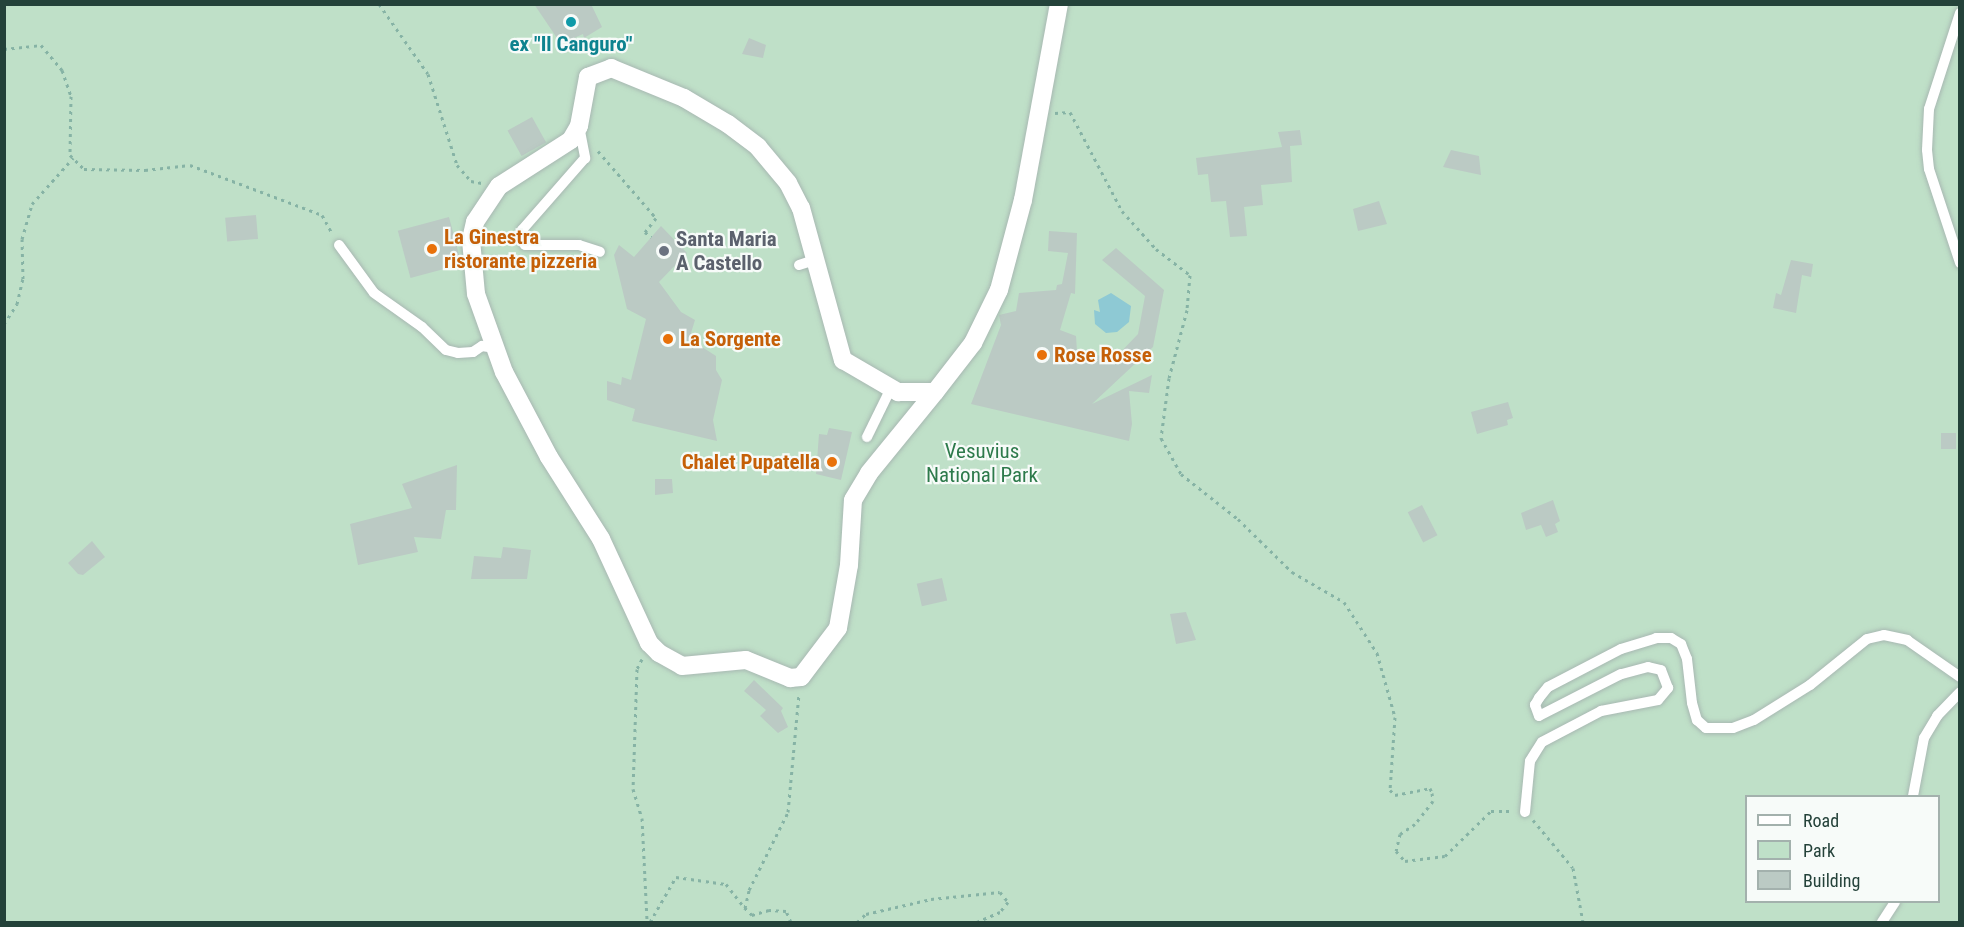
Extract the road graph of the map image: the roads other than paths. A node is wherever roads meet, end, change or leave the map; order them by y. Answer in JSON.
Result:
{"nodes":[{"id":1,"x":1059,"y":4,"type":"edge"},
{"id":2,"x":1959,"y":13,"type":"edge"},
{"id":3,"x":579,"y":126,"type":"junction"},
{"id":4,"x":339,"y":245,"type":"road end"},
{"id":5,"x":600,"y":252,"type":"dead end"},
{"id":6,"x":817,"y":259,"type":"junction"},
{"id":7,"x":1959,"y":263,"type":"edge"},
{"id":8,"x":800,"y":265,"type":"dead end"},
{"id":9,"x":495,"y":348,"type":"junction"},
{"id":10,"x":891,"y":388,"type":"junction"},
{"id":11,"x":935,"y":392,"type":"junction"},
{"id":12,"x":867,"y":437,"type":"dead end"},
{"id":13,"x":1959,"y":677,"type":"edge"},
{"id":14,"x":1959,"y":692,"type":"edge"},
{"id":15,"x":1913,"y":795,"type":"edge"},
{"id":16,"x":1525,"y":812,"type":"road end"},
{"id":17,"x":1894,"y":903,"type":"edge"},
{"id":18,"x":1882,"y":922,"type":"edge"}],
"edges":[{"from":1,"to":11,"type":"street"},
{"from":2,"to":7,"type":"lane"},
{"from":3,"to":5,"type":"lane"},
{"from":3,"to":6,"type":"street"},
{"from":3,"to":9,"type":"street"},
{"from":4,"to":9,"type":"lane"},
{"from":6,"to":8,"type":"lane"},
{"from":6,"to":10,"type":"street"},
{"from":9,"to":11,"type":"street"},
{"from":10,"to":11,"type":"street"},
{"from":10,"to":12,"type":"lane"},
{"from":13,"to":16,"type":"lane"},
{"from":14,"to":15,"type":"lane"},
{"from":17,"to":18,"type":"lane"}]}
